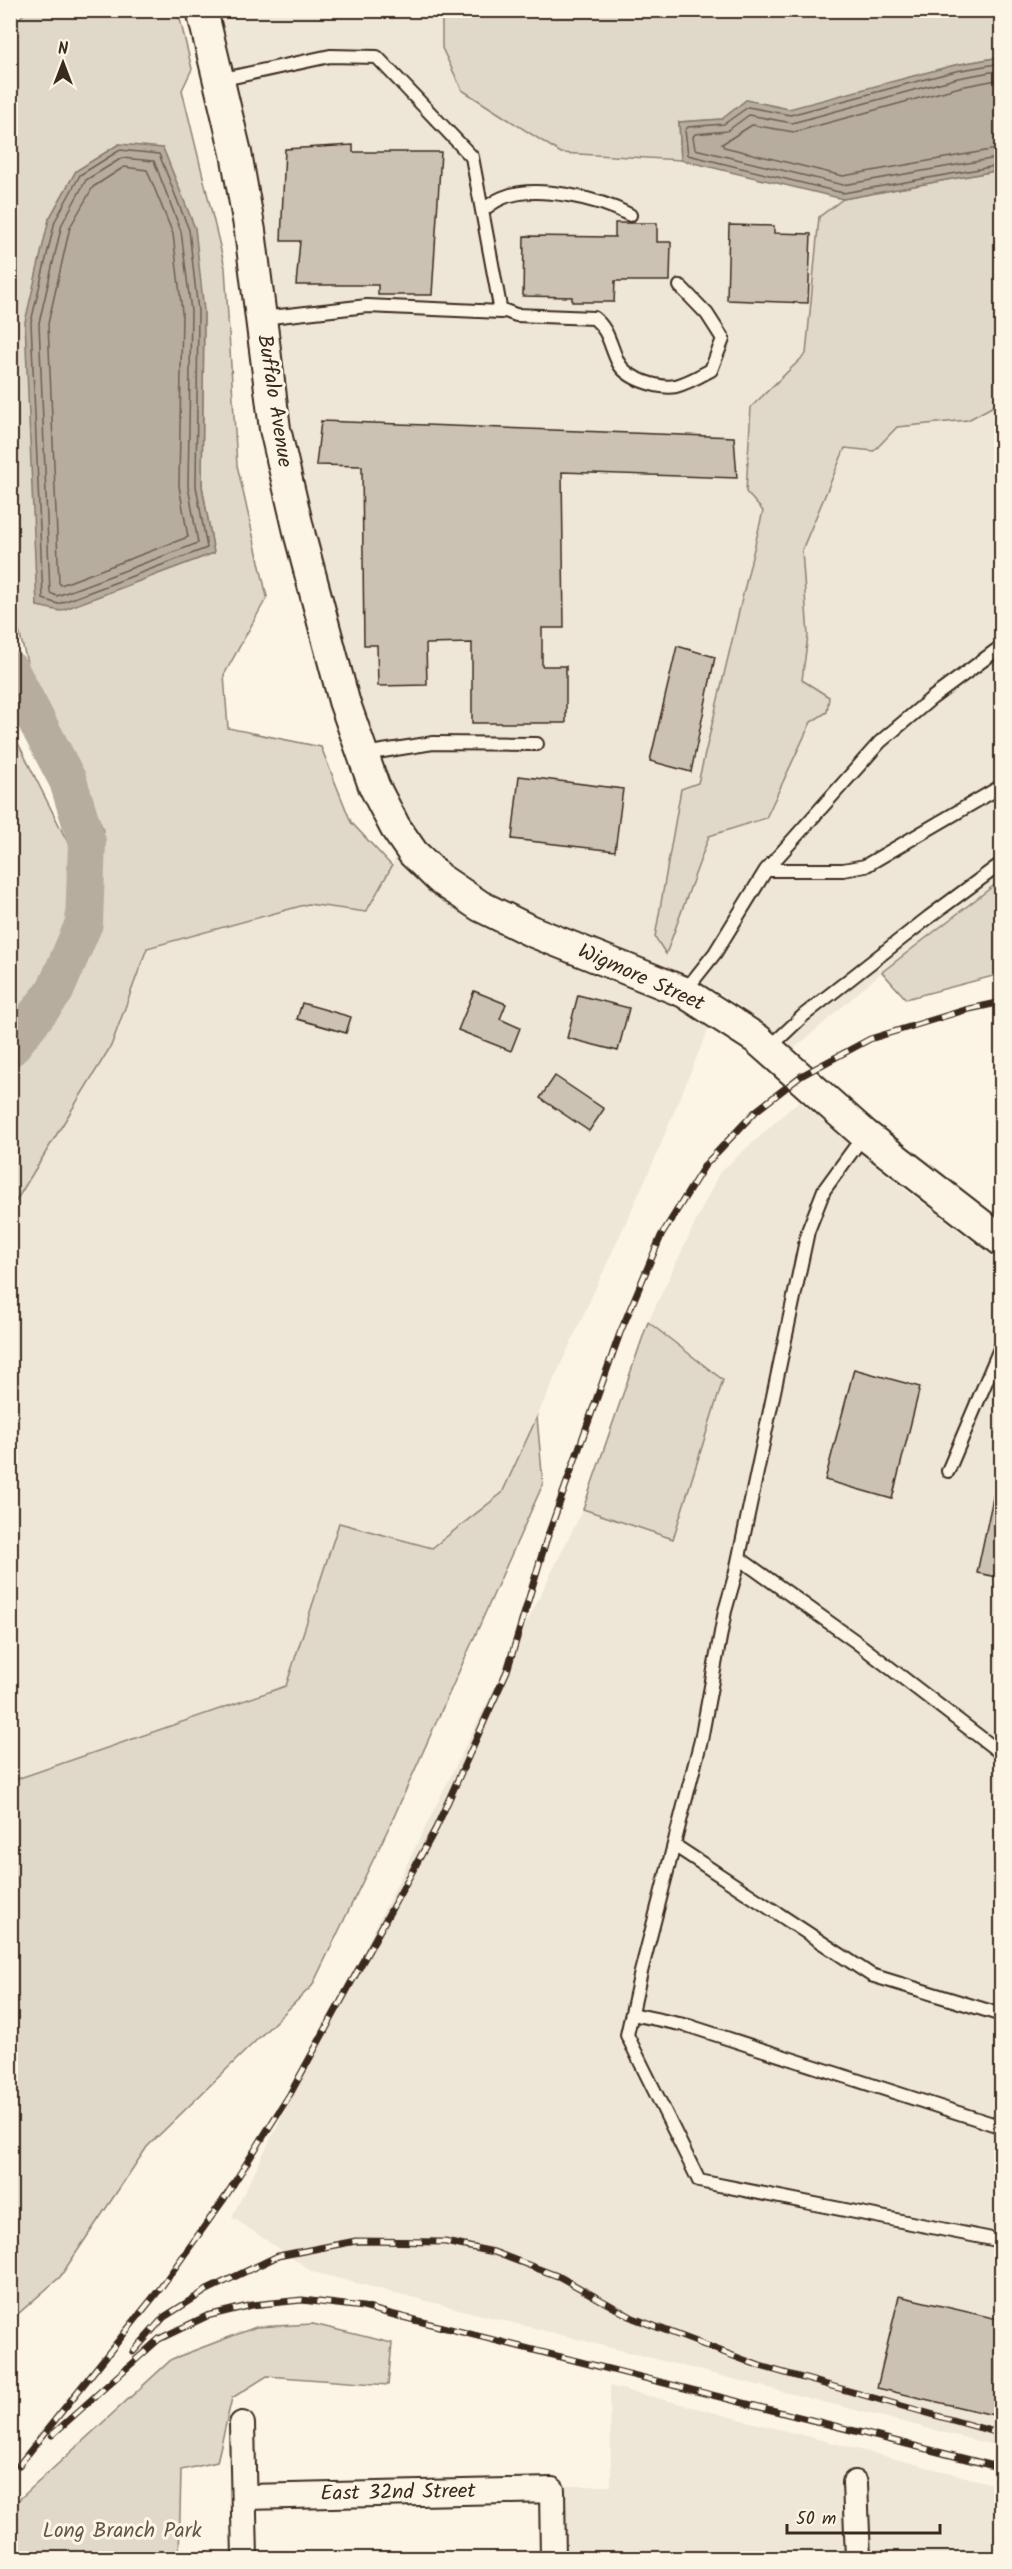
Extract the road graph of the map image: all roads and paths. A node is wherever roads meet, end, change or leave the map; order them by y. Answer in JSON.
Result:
{"nodes":[{"id":1,"x":202,"y":10,"type":"edge"},
{"id":2,"x":219,"y":80,"type":"junction"},
{"id":3,"x":482,"y":211,"type":"junction"},
{"id":4,"x":630,"y":215,"type":"dead end"},
{"id":5,"x":680,"y":286,"type":"dead end"},
{"id":6,"x":500,"y":309,"type":"junction"},
{"id":7,"x":261,"y":318,"type":"junction"},
{"id":8,"x":1002,"y":646,"type":"edge"},
{"id":9,"x":537,"y":744,"type":"dead end"},
{"id":10,"x":363,"y":754,"type":"junction"},
{"id":11,"x":374,"y":786,"type":"joint"},
{"id":12,"x":1002,"y":786,"type":"edge"},
{"id":13,"x":1002,"y":863,"type":"edge"},
{"id":14,"x":766,"y":870,"type":"junction"},
{"id":15,"x":684,"y":992,"type":"junction"},
{"id":16,"x":768,"y":1048,"type":"junction"},
{"id":17,"x":864,"y":1134,"type":"junction"},
{"id":18,"x":1002,"y":1241,"type":"edge"},
{"id":19,"x":1002,"y":1344,"type":"edge"},
{"id":20,"x":948,"y":1471,"type":"dead end"},
{"id":21,"x":739,"y":1558,"type":"junction"},
{"id":22,"x":1002,"y":1754,"type":"edge"},
{"id":23,"x":674,"y":1845,"type":"junction"},
{"id":24,"x":632,"y":2014,"type":"junction"},
{"id":25,"x":1002,"y":2015,"type":"edge"},
{"id":26,"x":1002,"y":2127,"type":"edge"},
{"id":27,"x":1002,"y":2241,"type":"edge"},
{"id":28,"x":242,"y":2424,"type":"dead end"},
{"id":29,"x":855,"y":2483,"type":"dead end"},
{"id":30,"x":244,"y":2498,"type":"junction"},
{"id":31,"x":245,"y":2559,"type":"edge"},
{"id":32,"x":553,"y":2559,"type":"edge"},
{"id":33,"x":858,"y":2559,"type":"edge"}],
"edges":[{"from":1,"to":2,"type":"street","name":"Buffalo Avenue"},
{"from":2,"to":3,"type":"lane"},
{"from":2,"to":7,"type":"street","name":"Buffalo Avenue"},
{"from":3,"to":4,"type":"lane"},
{"from":3,"to":6,"type":"lane"},
{"from":5,"to":6,"type":"lane"},
{"from":6,"to":7,"type":"lane"},
{"from":7,"to":10,"type":"street","name":"Buffalo Avenue"},
{"from":8,"to":14,"type":"lane"},
{"from":9,"to":10,"type":"lane"},
{"from":10,"to":11,"type":"street","name":"Buffalo Avenue"},
{"from":11,"to":15,"type":"street","name":"Wigmore Street"},
{"from":12,"to":14,"type":"lane"},
{"from":13,"to":16,"type":"lane"},
{"from":14,"to":15,"type":"lane"},
{"from":15,"to":16,"type":"street","name":"Wigmore Street"},
{"from":16,"to":17,"type":"street","name":"Wigmore Street"},
{"from":17,"to":18,"type":"street","name":"Wigmore Street"},
{"from":17,"to":21,"type":"lane"},
{"from":19,"to":20,"type":"lane"},
{"from":21,"to":22,"type":"lane"},
{"from":21,"to":23,"type":"lane"},
{"from":23,"to":24,"type":"lane"},
{"from":23,"to":25,"type":"lane"},
{"from":24,"to":26,"type":"lane"},
{"from":24,"to":27,"type":"lane"},
{"from":28,"to":30,"type":"street"},
{"from":29,"to":33,"type":"street"},
{"from":30,"to":31,"type":"street"},
{"from":30,"to":32,"type":"street","name":"East 32nd Street"}]}
